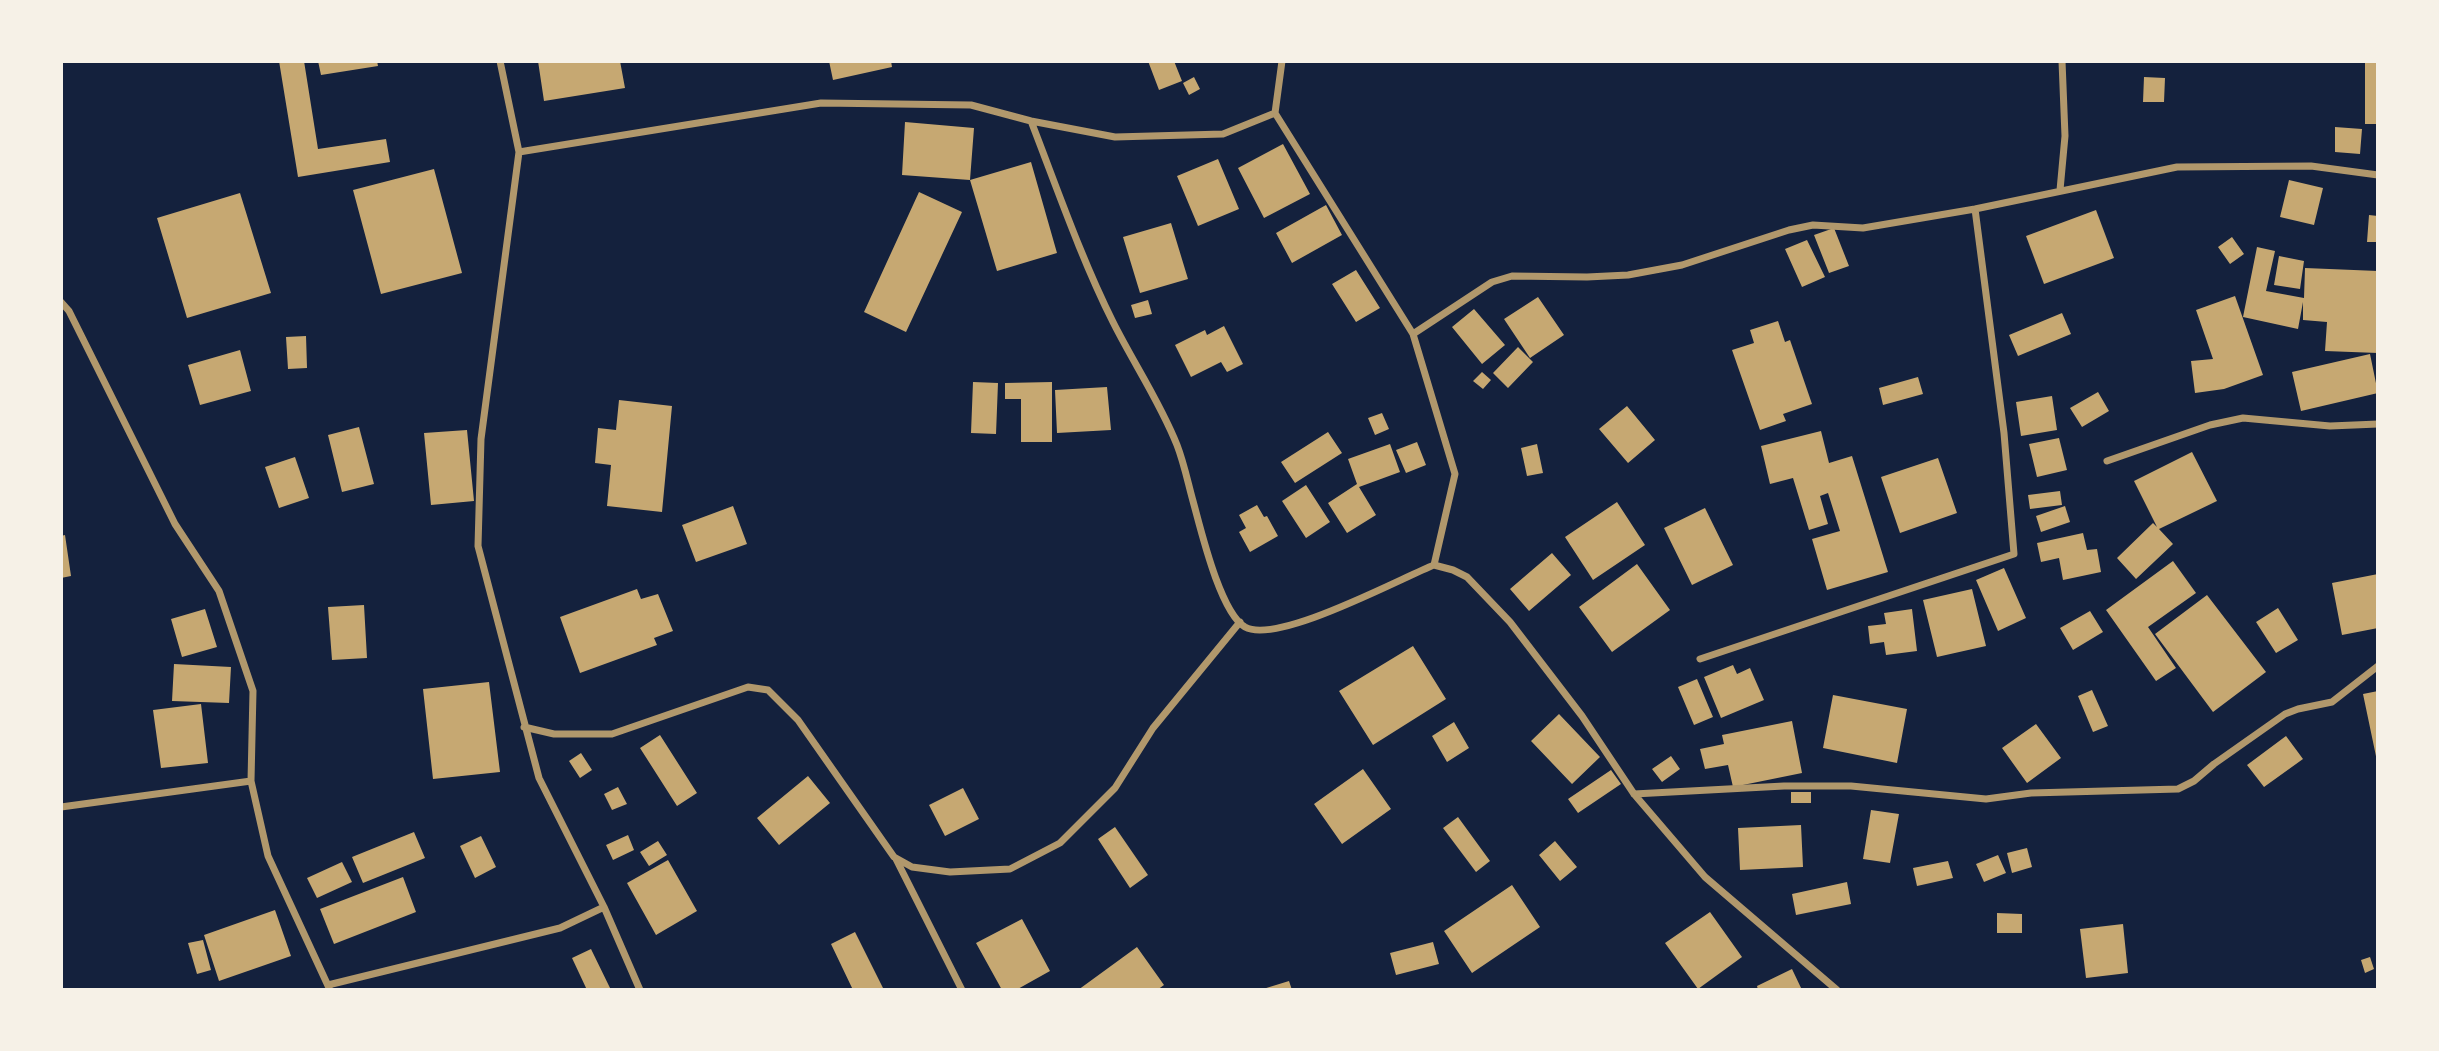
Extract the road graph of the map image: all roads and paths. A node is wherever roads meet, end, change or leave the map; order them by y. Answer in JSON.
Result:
{"nodes":[{"id":1,"x":500,"y":61,"type":"edge"},
{"id":2,"x":1282,"y":61,"type":"edge"},
{"id":3,"x":2062,"y":61,"type":"edge"},
{"id":4,"x":1275,"y":113,"type":"junction"},
{"id":5,"x":1031,"y":121,"type":"junction"},
{"id":6,"x":519,"y":152,"type":"junction"},
{"id":7,"x":2378,"y":175,"type":"edge"},
{"id":8,"x":2060,"y":190,"type":"junction"},
{"id":9,"x":1975,"y":209,"type":"junction"},
{"id":10,"x":61,"y":302,"type":"edge"},
{"id":11,"x":1413,"y":334,"type":"junction"},
{"id":12,"x":2378,"y":424,"type":"edge"},
{"id":13,"x":2107,"y":461,"type":"dead end"},
{"id":14,"x":1434,"y":565,"type":"junction"},
{"id":15,"x":1240,"y":622,"type":"junction"},
{"id":16,"x":1700,"y":659,"type":"dead end"},
{"id":17,"x":2378,"y":666,"type":"edge"},
{"id":18,"x":524,"y":727,"type":"junction"},
{"id":19,"x":251,"y":781,"type":"junction"},
{"id":20,"x":1634,"y":794,"type":"junction"},
{"id":21,"x":61,"y":807,"type":"edge"},
{"id":22,"x":894,"y":857,"type":"junction"},
{"id":23,"x":604,"y":907,"type":"junction"},
{"id":24,"x":329,"y":987,"type":"edge"},
{"id":25,"x":640,"y":990,"type":"edge"},
{"id":26,"x":962,"y":990,"type":"edge"},
{"id":27,"x":1837,"y":990,"type":"edge"}],
"edges":[{"from":1,"to":6,"type":"street"},
{"from":2,"to":4,"type":"street"},
{"from":3,"to":8,"type":"street"},
{"from":4,"to":5,"type":"street"},
{"from":4,"to":11,"type":"street"},
{"from":5,"to":6,"type":"street"},
{"from":5,"to":15,"type":"street"},
{"from":6,"to":18,"type":"street"},
{"from":7,"to":8,"type":"street"},
{"from":8,"to":9,"type":"street"},
{"from":9,"to":11,"type":"street"},
{"from":9,"to":16,"type":"street"},
{"from":10,"to":19,"type":"street"},
{"from":11,"to":14,"type":"street"},
{"from":12,"to":13,"type":"street"},
{"from":14,"to":15,"type":"street"},
{"from":14,"to":20,"type":"street"},
{"from":15,"to":22,"type":"street"},
{"from":17,"to":20,"type":"street"},
{"from":18,"to":22,"type":"street"},
{"from":18,"to":23,"type":"street"},
{"from":19,"to":21,"type":"street"},
{"from":19,"to":24,"type":"street"},
{"from":20,"to":27,"type":"street"},
{"from":22,"to":26,"type":"street"},
{"from":23,"to":24,"type":"street"},
{"from":23,"to":25,"type":"street"}]}
